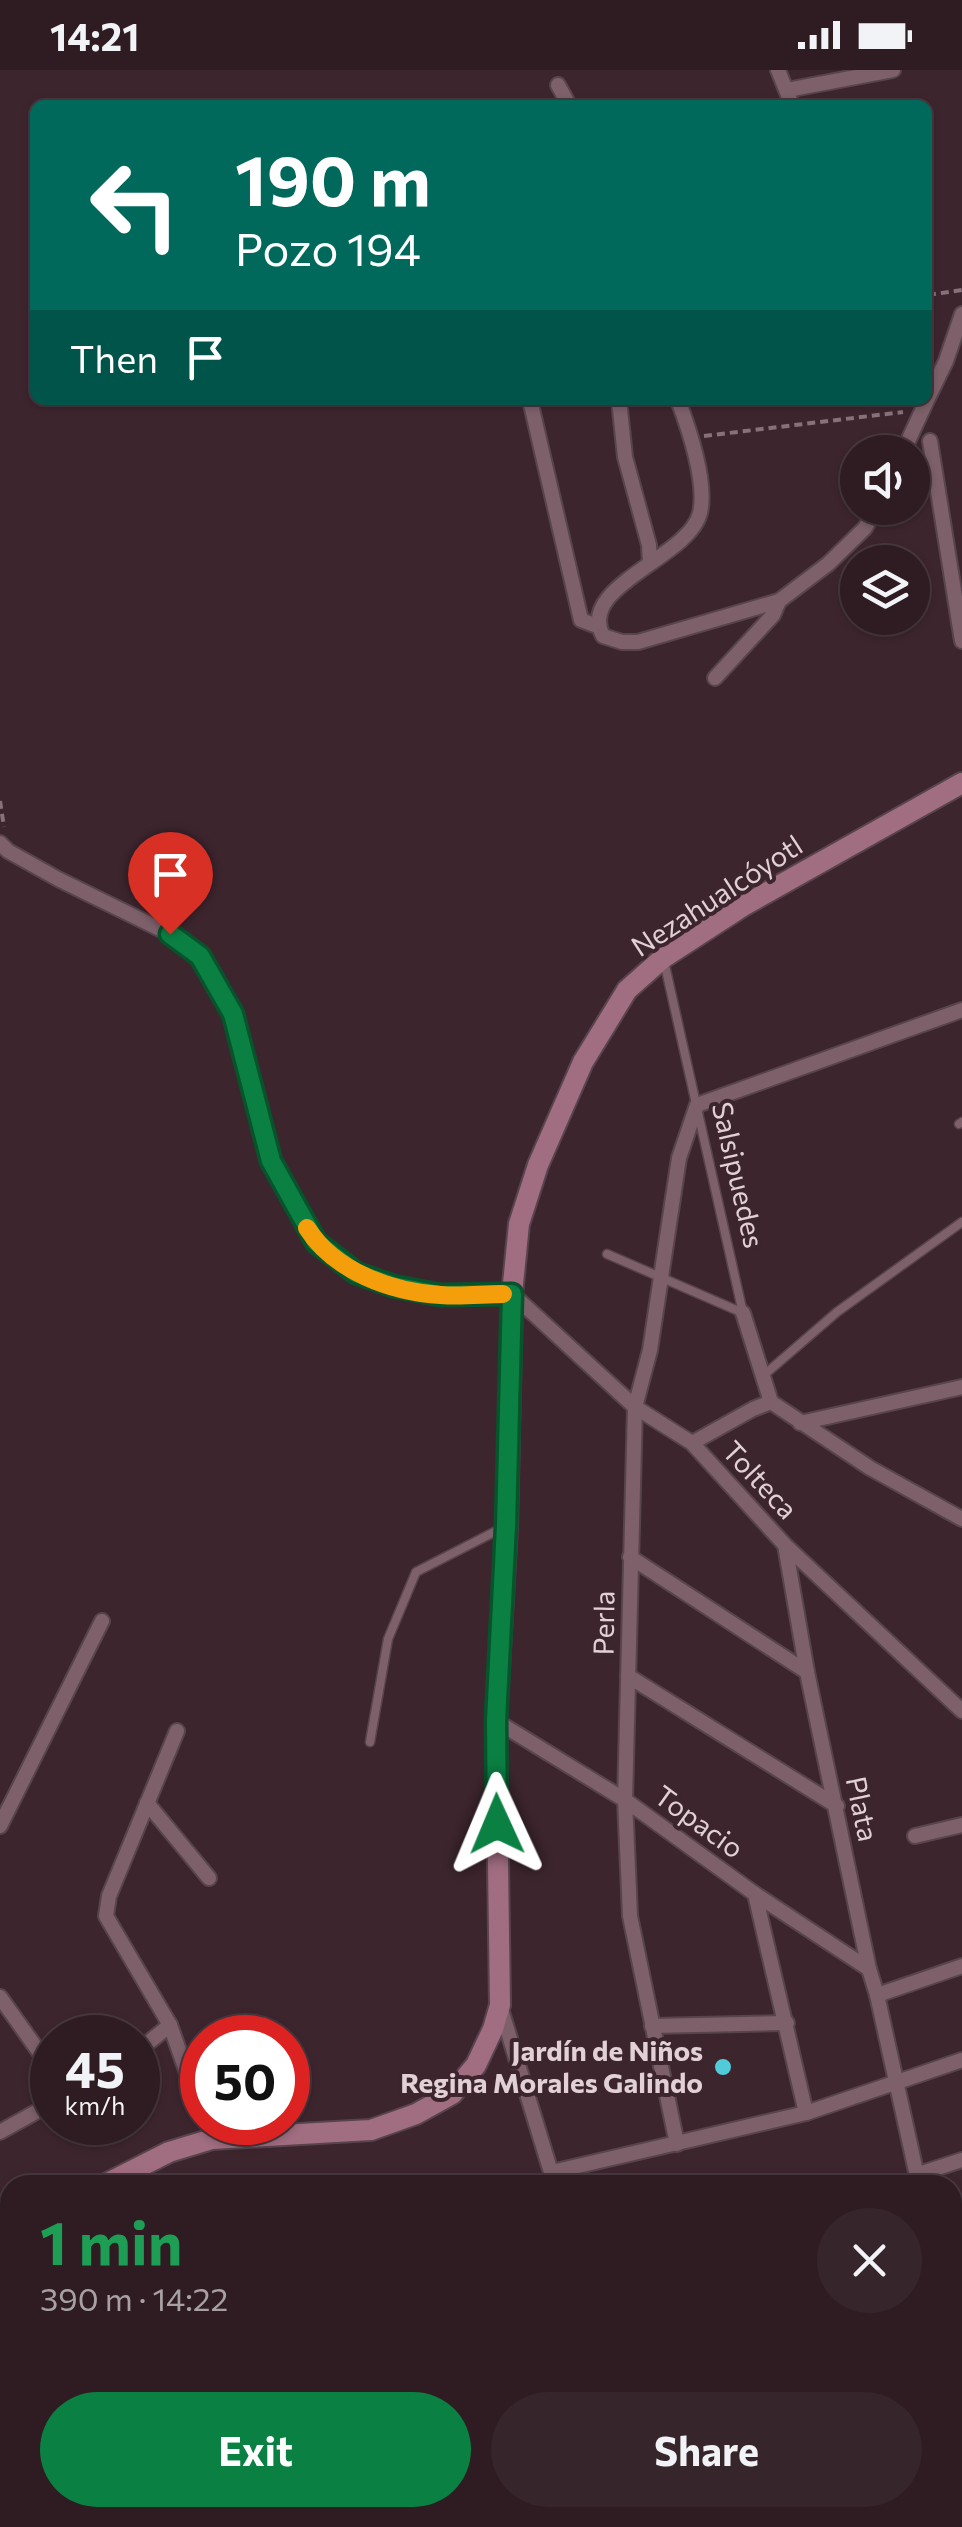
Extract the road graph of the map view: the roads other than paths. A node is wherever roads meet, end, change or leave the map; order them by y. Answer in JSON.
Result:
{"nodes":[{"id":1,"x":778,"y":70,"type":"edge"},
{"id":2,"x":893,"y":70,"type":"edge"},
{"id":3,"x":558,"y":85,"type":"dead end"},
{"id":4,"x":787,"y":90,"type":"junction"},
{"id":5,"x":566,"y":100,"type":"edge"},
{"id":6,"x":790,"y":100,"type":"edge"},
{"id":7,"x":962,"y":314,"type":"edge"},
{"id":8,"x":932,"y":390,"type":"edge"},
{"id":9,"x":531,"y":405,"type":"edge"},
{"id":10,"x":619,"y":405,"type":"edge"},
{"id":11,"x":680,"y":405,"type":"edge"},
{"id":12,"x":925,"y":405,"type":"edge"},
{"id":13,"x":911,"y":435,"type":"edge"},
{"id":14,"x":930,"y":441,"type":"dead end"},
{"id":15,"x":867,"y":525,"type":"edge"},
{"id":16,"x":956,"y":559,"type":"edge"},
{"id":17,"x":650,"y":563,"type":"junction"},
{"id":18,"x":779,"y":601,"type":"junction"},
{"id":19,"x":598,"y":626,"type":"junction"},
{"id":20,"x":962,"y":641,"type":"edge"},
{"id":21,"x":716,"y":678,"type":"dead end"},
{"id":22,"x":962,"y":783,"type":"edge"},
{"id":23,"x":0,"y":843,"type":"edge"},
{"id":24,"x":663,"y":958,"type":"junction"},
{"id":25,"x":962,"y":1010,"type":"edge"},
{"id":26,"x":697,"y":1104,"type":"junction"},
{"id":27,"x":962,"y":1222,"type":"edge"},
{"id":28,"x":607,"y":1254,"type":"dead end"},
{"id":29,"x":660,"y":1278,"type":"junction"},
{"id":30,"x":512,"y":1294,"type":"junction"},
{"id":31,"x":743,"y":1313,"type":"junction"},
{"id":32,"x":761,"y":1378,"type":"junction"},
{"id":33,"x":962,"y":1387,"type":"edge"},
{"id":34,"x":770,"y":1402,"type":"junction"},
{"id":35,"x":635,"y":1407,"type":"junction"},
{"id":36,"x":800,"y":1423,"type":"junction"},
{"id":37,"x":692,"y":1444,"type":"junction"},
{"id":38,"x":962,"y":1518,"type":"edge"},
{"id":39,"x":506,"y":1526,"type":"junction"},
{"id":40,"x":785,"y":1545,"type":"junction"},
{"id":41,"x":630,"y":1557,"type":"junction"},
{"id":42,"x":102,"y":1622,"type":"dead end"},
{"id":43,"x":807,"y":1672,"type":"junction"},
{"id":44,"x":628,"y":1676,"type":"junction"},
{"id":45,"x":962,"y":1711,"type":"edge"},
{"id":46,"x":496,"y":1720,"type":"junction"},
{"id":47,"x":177,"y":1731,"type":"dead end"},
{"id":48,"x":370,"y":1742,"type":"dead end"},
{"id":49,"x":625,"y":1800,"type":"junction"},
{"id":50,"x":147,"y":1802,"type":"junction"},
{"id":51,"x":836,"y":1806,"type":"junction"},
{"id":52,"x":962,"y":1825,"type":"edge"},
{"id":53,"x":0,"y":1826,"type":"edge"},
{"id":54,"x":915,"y":1836,"type":"dead end"},
{"id":55,"x":208,"y":1878,"type":"dead end"},
{"id":56,"x":755,"y":1894,"type":"junction"},
{"id":57,"x":962,"y":1966,"type":"edge"},
{"id":58,"x":869,"y":1969,"type":"junction"},
{"id":59,"x":877,"y":1995,"type":"junction"},
{"id":60,"x":0,"y":1997,"type":"edge"},
{"id":61,"x":500,"y":2005,"type":"junction"},
{"id":62,"x":787,"y":2023,"type":"junction"},
{"id":63,"x":170,"y":2025,"type":"junction"},
{"id":64,"x":652,"y":2026,"type":"junction"},
{"id":65,"x":160,"y":2033,"type":"edge"},
{"id":66,"x":30,"y":2039,"type":"edge"},
{"id":67,"x":180,"y":2053,"type":"edge"},
{"id":68,"x":962,"y":2060,"type":"edge"},
{"id":69,"x":895,"y":2083,"type":"junction"},
{"id":70,"x":806,"y":2113,"type":"junction"},
{"id":71,"x":30,"y":2115,"type":"edge"},
{"id":72,"x":310,"y":2130,"type":"edge"},
{"id":73,"x":0,"y":2132,"type":"edge"},
{"id":74,"x":677,"y":2144,"type":"junction"},
{"id":75,"x":182,"y":2145,"type":"edge"},
{"id":76,"x":962,"y":2160,"type":"edge"},
{"id":77,"x":124,"y":2175,"type":"edge"},
{"id":78,"x":552,"y":2175,"type":"edge"},
{"id":79,"x":567,"y":2175,"type":"edge"},
{"id":80,"x":916,"y":2175,"type":"edge"},
{"id":81,"x":928,"y":2175,"type":"edge"}],
"edges":[{"from":1,"to":4,"type":"street"},
{"from":2,"to":4,"type":"street"},
{"from":3,"to":5,"type":"street"},
{"from":4,"to":6,"type":"street"},
{"from":7,"to":8,"type":"street"},
{"from":9,"to":19,"type":"street"},
{"from":10,"to":17,"type":"street"},
{"from":11,"to":17,"type":"street"},
{"from":12,"to":13,"type":"street"},
{"from":14,"to":16,"type":"street"},
{"from":15,"to":18,"type":"street"},
{"from":16,"to":20,"type":"street"},
{"from":17,"to":19,"type":"street"},
{"from":18,"to":19,"type":"street"},
{"from":18,"to":21,"type":"street"},
{"from":22,"to":24,"type":"main road","name":"Nezahualcóyotl"},
{"from":23,"to":30,"type":"street"},
{"from":24,"to":26,"type":"lane","name":"Salsipuedes"},
{"from":24,"to":30,"type":"main road","name":"Nezahualcóyotl"},
{"from":25,"to":26,"type":"street"},
{"from":26,"to":29,"type":"street","name":"Perla"},
{"from":26,"to":31,"type":"lane","name":"Salsipuedes"},
{"from":27,"to":32,"type":"lane"},
{"from":28,"to":29,"type":"lane"},
{"from":29,"to":31,"type":"lane"},
{"from":29,"to":35,"type":"street","name":"Perla"},
{"from":30,"to":35,"type":"street","name":"Tolteca"},
{"from":30,"to":39,"type":"main road","name":"Nezahualcóyotl"},
{"from":31,"to":32,"type":"street","name":"Salsipuedes"},
{"from":32,"to":34,"type":"street","name":"Salsipuedes"},
{"from":33,"to":36,"type":"street"},
{"from":34,"to":36,"type":"street"},
{"from":34,"to":37,"type":"street"},
{"from":35,"to":37,"type":"street","name":"Tolteca"},
{"from":35,"to":41,"type":"street","name":"Perla"},
{"from":36,"to":38,"type":"street"},
{"from":37,"to":40,"type":"street","name":"Tolteca"},
{"from":39,"to":46,"type":"main road","name":"Nezahualcóyotl"},
{"from":39,"to":48,"type":"lane"},
{"from":40,"to":43,"type":"street","name":"Plata"},
{"from":40,"to":45,"type":"street","name":"Tolteca"},
{"from":41,"to":43,"type":"street"},
{"from":41,"to":44,"type":"street","name":"Perla"},
{"from":42,"to":53,"type":"street"},
{"from":43,"to":51,"type":"street","name":"Plata"},
{"from":44,"to":49,"type":"street","name":"Perla"},
{"from":44,"to":51,"type":"street"},
{"from":46,"to":49,"type":"street","name":"Topacio"},
{"from":46,"to":61,"type":"main road","name":"Nezahualcóyotl"},
{"from":47,"to":50,"type":"street"},
{"from":49,"to":56,"type":"street","name":"Topacio"},
{"from":49,"to":64,"type":"street","name":"Perla"},
{"from":50,"to":55,"type":"street"},
{"from":50,"to":63,"type":"street"},
{"from":51,"to":58,"type":"street","name":"Plata"},
{"from":52,"to":54,"type":"street"},
{"from":56,"to":58,"type":"street","name":"Topacio"},
{"from":56,"to":62,"type":"street"},
{"from":57,"to":59,"type":"street"},
{"from":58,"to":59,"type":"street","name":"Plata"},
{"from":59,"to":69,"type":"street","name":"Plata"},
{"from":60,"to":66,"type":"street"},
{"from":61,"to":72,"type":"main road"},
{"from":61,"to":78,"type":"street"},
{"from":62,"to":64,"type":"street"},
{"from":62,"to":70,"type":"street"},
{"from":63,"to":65,"type":"street"},
{"from":63,"to":67,"type":"street"},
{"from":64,"to":74,"type":"street","name":"Perla"},
{"from":68,"to":69,"type":"street"},
{"from":69,"to":70,"type":"street"},
{"from":69,"to":80,"type":"street","name":"Plata"},
{"from":70,"to":74,"type":"street"},
{"from":71,"to":73,"type":"street"},
{"from":74,"to":79,"type":"street"},
{"from":75,"to":77,"type":"main road"},
{"from":76,"to":81,"type":"street"}]}
